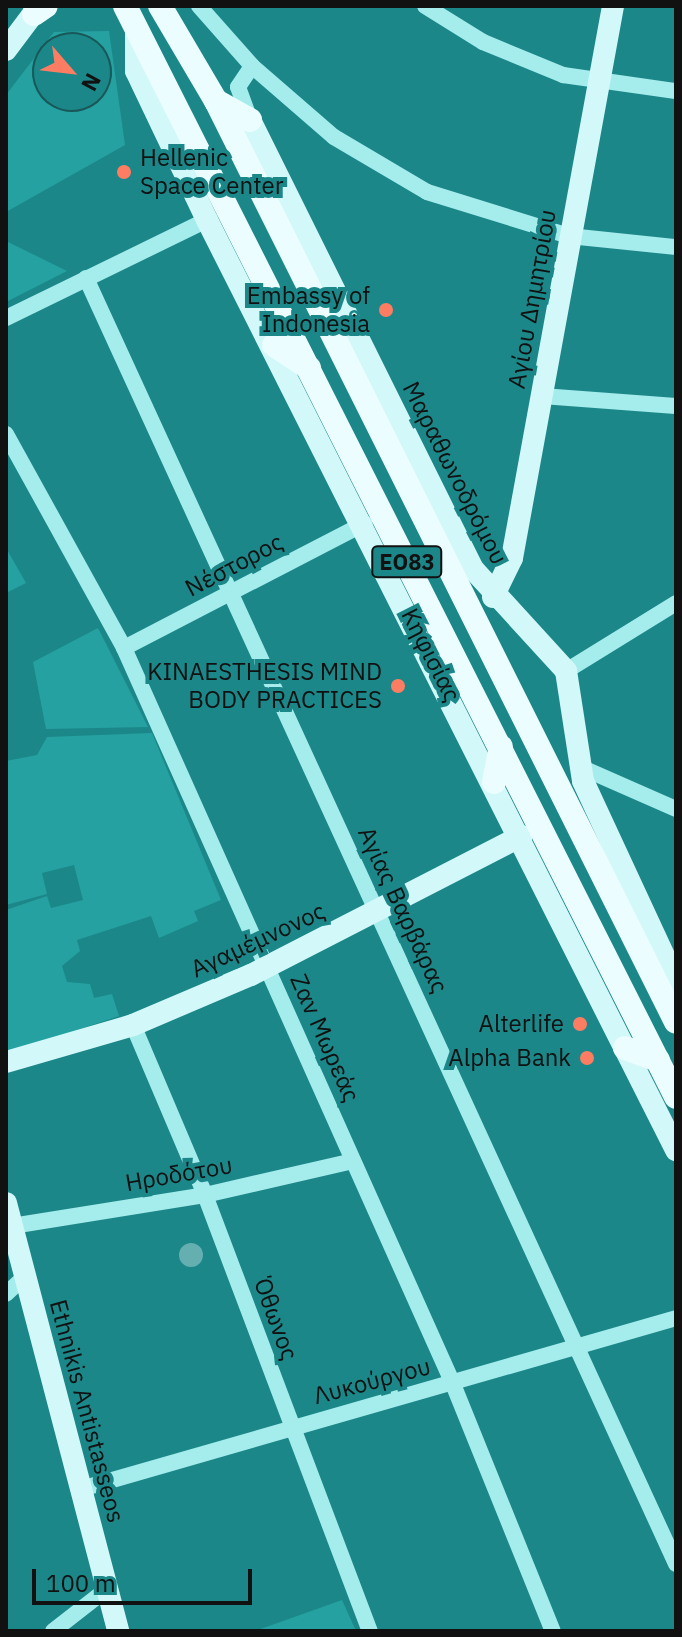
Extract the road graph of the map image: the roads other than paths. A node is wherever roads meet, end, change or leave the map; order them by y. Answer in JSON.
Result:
{"nodes":[{"id":1,"x":103,"y":6,"type":"edge"},
{"id":2,"x":125,"y":6,"type":"edge"},
{"id":3,"x":160,"y":6,"type":"edge"},
{"id":4,"x":199,"y":6,"type":"edge"},
{"id":5,"x":425,"y":6,"type":"edge"},
{"id":6,"x":613,"y":6,"type":"edge"},
{"id":7,"x":35,"y":8,"type":"edge"},
{"id":8,"x":136,"y":29,"type":"junction"},
{"id":9,"x":6,"y":37,"type":"edge"},
{"id":10,"x":6,"y":50,"type":"edge"},
{"id":11,"x":252,"y":66,"type":"junction"},
{"id":12,"x":598,"y":84,"type":"junction"},
{"id":13,"x":676,"y":91,"type":"edge"},
{"id":14,"x":216,"y":101,"type":"junction"},
{"id":15,"x":250,"y":120,"type":"junction"},
{"id":16,"x":207,"y":220,"type":"junction"},
{"id":17,"x":569,"y":236,"type":"junction"},
{"id":18,"x":676,"y":247,"type":"edge"},
{"id":19,"x":86,"y":278,"type":"junction"},
{"id":20,"x":6,"y":318,"type":"edge"},
{"id":21,"x":274,"y":345,"type":"junction"},
{"id":22,"x":310,"y":369,"type":"junction"},
{"id":23,"x":542,"y":396,"type":"junction"},
{"id":24,"x":676,"y":406,"type":"edge"},
{"id":25,"x":6,"y":434,"type":"edge"},
{"id":26,"x":449,"y":523,"type":"junction"},
{"id":27,"x":368,"y":528,"type":"junction"},
{"id":28,"x":399,"y":546,"type":"junction"},
{"id":29,"x":444,"y":555,"type":"junction"},
{"id":30,"x":231,"y":595,"type":"junction"},
{"id":31,"x":493,"y":597,"type":"junction"},
{"id":32,"x":676,"y":603,"type":"edge"},
{"id":33,"x":124,"y":648,"type":"junction"},
{"id":34,"x":566,"y":671,"type":"junction"},
{"id":35,"x":501,"y":747,"type":"junction"},
{"id":36,"x":578,"y":766,"type":"junction"},
{"id":37,"x":494,"y":782,"type":"junction"},
{"id":38,"x":676,"y":809,"type":"edge"},
{"id":39,"x":593,"y":829,"type":"junction"},
{"id":40,"x":521,"y":836,"type":"junction"},
{"id":41,"x":378,"y":912,"type":"junction"},
{"id":42,"x":267,"y":968,"type":"junction"},
{"id":43,"x":676,"y":981,"type":"edge"},
{"id":44,"x":676,"y":1022,"type":"edge"},
{"id":45,"x":133,"y":1025,"type":"junction"},
{"id":46,"x":625,"y":1048,"type":"junction"},
{"id":47,"x":658,"y":1060,"type":"junction"},
{"id":48,"x":6,"y":1062,"type":"edge"},
{"id":49,"x":676,"y":1097,"type":"edge"},
{"id":50,"x":676,"y":1150,"type":"edge"},
{"id":51,"x":353,"y":1161,"type":"junction"},
{"id":52,"x":205,"y":1195,"type":"junction"},
{"id":53,"x":6,"y":1203,"type":"edge"},
{"id":54,"x":12,"y":1226,"type":"junction"},
{"id":55,"x":25,"y":1276,"type":"junction"},
{"id":56,"x":6,"y":1294,"type":"edge"},
{"id":57,"x":676,"y":1318,"type":"edge"},
{"id":58,"x":576,"y":1349,"type":"junction"},
{"id":59,"x":453,"y":1384,"type":"junction"},
{"id":60,"x":290,"y":1428,"type":"junction"},
{"id":61,"x":81,"y":1489,"type":"junction"},
{"id":62,"x":676,"y":1564,"type":"edge"},
{"id":63,"x":107,"y":1589,"type":"junction"},
{"id":64,"x":53,"y":1631,"type":"edge"},
{"id":65,"x":118,"y":1631,"type":"edge"},
{"id":66,"x":370,"y":1631,"type":"edge"},
{"id":67,"x":553,"y":1631,"type":"edge"}],
"edges":[{"from":1,"to":8,"type":"main road"},
{"from":2,"to":8,"type":"main road","name":"Κηφισίας","number":"ΕΟ83"},
{"from":3,"to":14,"type":"main road","number":"ΕΟ83"},
{"from":4,"to":11,"type":"street"},
{"from":5,"to":12,"type":"street"},
{"from":6,"to":12,"type":"street","name":"Αγίου Δημητρίου"},
{"from":7,"to":9,"type":"street"},
{"from":7,"to":10,"type":"street"},
{"from":8,"to":16,"type":"street","name":"Κηφισίας"},
{"from":8,"to":22,"type":"main road","name":"Κηφισίας","number":"ΕΟ83"},
{"from":11,"to":15,"type":"street","name":"Μαραθωνοδρόμου"},
{"from":11,"to":17,"type":"street"},
{"from":12,"to":13,"type":"street"},
{"from":12,"to":17,"type":"street","name":"Αγίου Δημητρίου"},
{"from":14,"to":15,"type":"main road"},
{"from":14,"to":29,"type":"main road","number":"ΕΟ83"},
{"from":15,"to":26,"type":"street","name":"Μαραθωνοδρόμου"},
{"from":16,"to":19,"type":"street"},
{"from":16,"to":21,"type":"street","name":"Κηφισίας"},
{"from":17,"to":18,"type":"street"},
{"from":17,"to":23,"type":"street","name":"Αγίου Δημητρίου"},
{"from":19,"to":20,"type":"street"},
{"from":19,"to":30,"type":"street","name":"Αγίας Βαρβάρας"},
{"from":21,"to":22,"type":"main road"},
{"from":21,"to":27,"type":"street","name":"Κηφισίας"},
{"from":22,"to":28,"type":"main road","name":"Κηφισίας","number":"ΕΟ83"},
{"from":23,"to":24,"type":"street"},
{"from":23,"to":31,"type":"street","name":"Αγίου Δημητρίου"},
{"from":25,"to":33,"type":"street","name":"Ζαν Μωρεάς"},
{"from":26,"to":29,"type":"main road"},
{"from":26,"to":31,"type":"street","name":"Μαραθωνοδρόμου"},
{"from":27,"to":28,"type":"main road"},
{"from":27,"to":30,"type":"street","name":"Νέστορος"},
{"from":27,"to":37,"type":"street","name":"Κηφισίας"},
{"from":28,"to":35,"type":"main road","name":"Κηφισίας","number":"ΕΟ83"},
{"from":29,"to":39,"type":"main road","number":"ΕΟ83"},
{"from":30,"to":33,"type":"street","name":"Νέστορος"},
{"from":30,"to":41,"type":"street","name":"Αγίας Βαρβάρας"},
{"from":31,"to":34,"type":"street","name":"Μαραθωνοδρόμου"},
{"from":32,"to":34,"type":"street"},
{"from":33,"to":42,"type":"street","name":"Ζαν Μωρεάς"},
{"from":34,"to":36,"type":"street"},
{"from":35,"to":37,"type":"main road"},
{"from":35,"to":47,"type":"main road","name":"Κηφισίας","number":"ΕΟ83"},
{"from":36,"to":38,"type":"street"},
{"from":36,"to":39,"type":"street"},
{"from":37,"to":40,"type":"street","name":"Κηφισίας"},
{"from":39,"to":43,"type":"street"},
{"from":39,"to":44,"type":"main road","number":"ΕΟ83"},
{"from":40,"to":41,"type":"street","name":"Αγαμέμνονος"},
{"from":40,"to":46,"type":"street","name":"Κηφισίας"},
{"from":41,"to":42,"type":"street","name":"Αγαμέμνονος"},
{"from":41,"to":58,"type":"street","name":"Αγίας Βαρβάρας"},
{"from":42,"to":45,"type":"street","name":"Αγαμέμνονος"},
{"from":42,"to":51,"type":"street","name":"Ζαν Μωρεάς"},
{"from":45,"to":48,"type":"street","name":"Αγαμέμνονος"},
{"from":45,"to":52,"type":"street","name":"Όθωνος"},
{"from":46,"to":47,"type":"main road"},
{"from":46,"to":50,"type":"street","name":"Κηφισίας"},
{"from":47,"to":49,"type":"main road","name":"Κηφισίας","number":"ΕΟ83"},
{"from":51,"to":52,"type":"street","name":"Ηροδότου"},
{"from":51,"to":59,"type":"street","name":"Ζαν Μωρεάς"},
{"from":52,"to":54,"type":"street","name":"Ηροδότου"},
{"from":52,"to":60,"type":"street","name":"Όθωνος"},
{"from":53,"to":54,"type":"street","name":"Ethnikis Antistasseos"},
{"from":54,"to":55,"type":"street","name":"Ethnikis Antistasseos"},
{"from":55,"to":56,"type":"street"},
{"from":55,"to":61,"type":"street","name":"Ethnikis Antistasseos"},
{"from":57,"to":58,"type":"street","name":"Λυκούργου"},
{"from":58,"to":59,"type":"street","name":"Λυκούργου"},
{"from":58,"to":62,"type":"street","name":"Αγίας Βαρβάρας"},
{"from":59,"to":60,"type":"street","name":"Λυκούργου"},
{"from":59,"to":67,"type":"street","name":"Ζαν Μωρεάς"},
{"from":60,"to":61,"type":"street","name":"Λυκούργου"},
{"from":60,"to":66,"type":"street","name":"Όθωνος"},
{"from":61,"to":63,"type":"street","name":"Ethnikis Antistasseos"},
{"from":63,"to":64,"type":"street"},
{"from":63,"to":65,"type":"street","name":"Ethnikis Antistasseos"}]}
